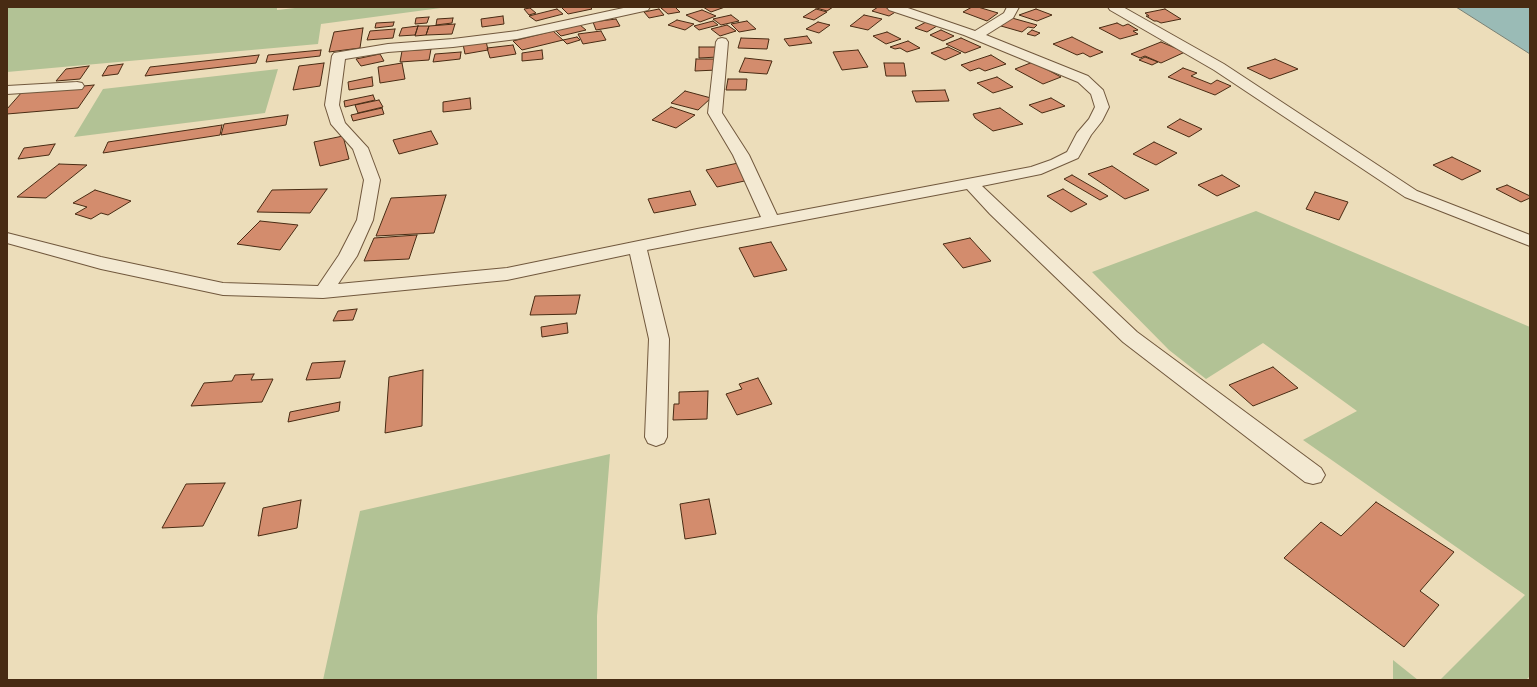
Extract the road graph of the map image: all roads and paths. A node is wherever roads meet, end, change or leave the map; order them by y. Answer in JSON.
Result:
{"nodes":[{"id":1,"x":644,"y":7,"type":"edge"},
{"id":2,"x":893,"y":7,"type":"edge"},
{"id":3,"x":1012,"y":7,"type":"edge"},
{"id":4,"x":1114,"y":7,"type":"edge"},
{"id":5,"x":977,"y":35,"type":"junction"},
{"id":6,"x":722,"y":42,"type":"dead end"},
{"id":7,"x":77,"y":86,"type":"dead end"},
{"id":8,"x":7,"y":90,"type":"edge"},
{"id":9,"x":970,"y":183,"type":"junction"},
{"id":10,"x":771,"y":221,"type":"junction"},
{"id":11,"x":7,"y":238,"type":"edge"},
{"id":12,"x":1530,"y":241,"type":"edge"},
{"id":13,"x":637,"y":246,"type":"junction"},
{"id":14,"x":323,"y":292,"type":"junction"},
{"id":15,"x":656,"y":436,"type":"dead end"},
{"id":16,"x":1313,"y":474,"type":"dead end"}],
"edges":[{"from":1,"to":14,"type":"street"},
{"from":2,"to":5,"type":"street"},
{"from":3,"to":5,"type":"street"},
{"from":4,"to":12,"type":"street"},
{"from":5,"to":9,"type":"street"},
{"from":6,"to":10,"type":"street"},
{"from":7,"to":8,"type":"street"},
{"from":9,"to":10,"type":"street"},
{"from":9,"to":16,"type":"street"},
{"from":10,"to":13,"type":"street"},
{"from":11,"to":14,"type":"street"},
{"from":13,"to":14,"type":"street"},
{"from":13,"to":15,"type":"street"}]}
